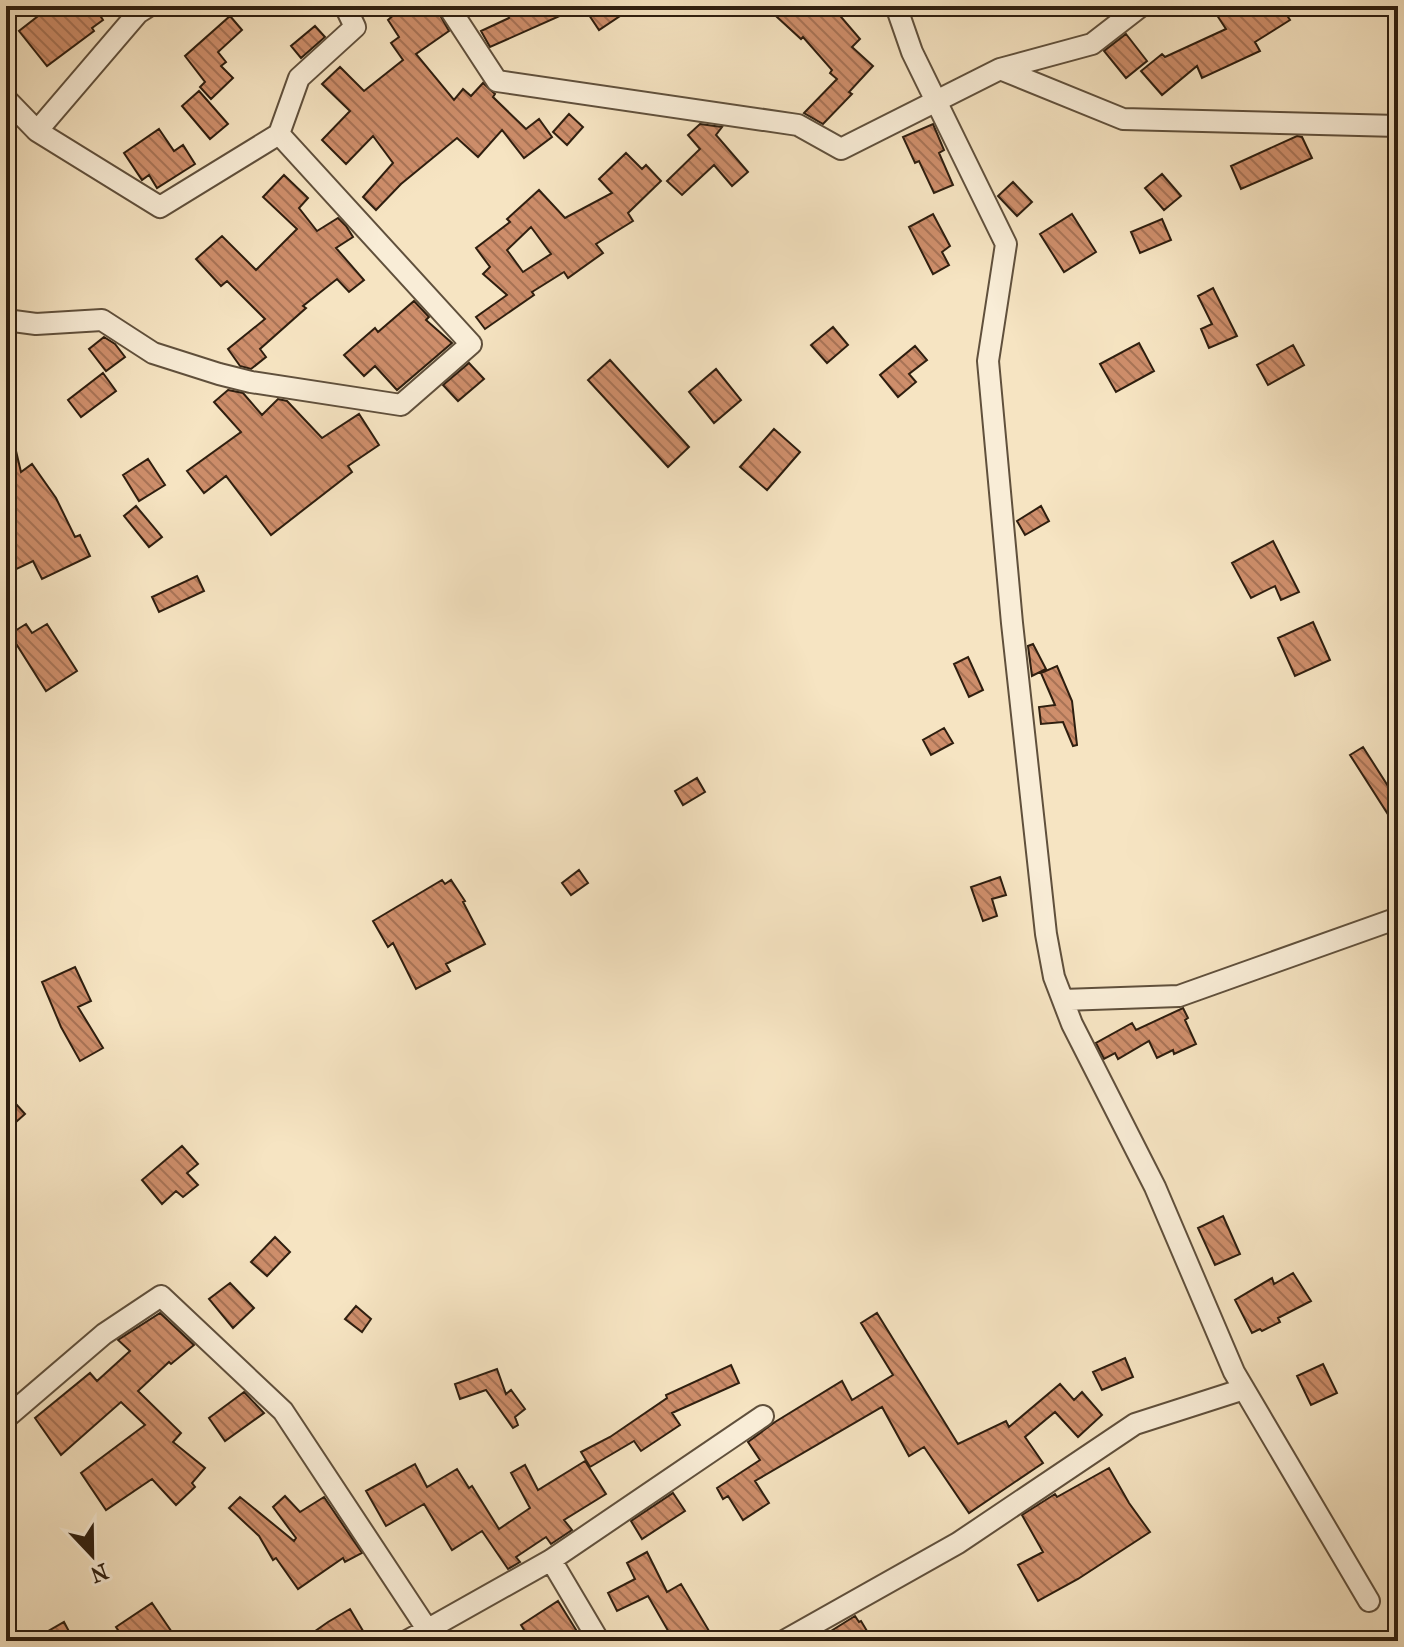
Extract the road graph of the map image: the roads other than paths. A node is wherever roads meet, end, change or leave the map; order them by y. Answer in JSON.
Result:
{"nodes":[{"id":1,"x":149,"y":6,"type":"edge"},
{"id":2,"x":345,"y":6,"type":"edge"},
{"id":3,"x":448,"y":6,"type":"edge"},
{"id":4,"x":896,"y":6,"type":"edge"},
{"id":5,"x":1141,"y":6,"type":"edge"},
{"id":6,"x":1000,"y":69,"type":"junction"},
{"id":7,"x":6,"y":99,"type":"edge"},
{"id":8,"x":937,"y":101,"type":"junction"},
{"id":9,"x":1398,"y":126,"type":"edge"},
{"id":10,"x":37,"y":131,"type":"junction"},
{"id":11,"x":279,"y":134,"type":"junction"},
{"id":12,"x":6,"y":320,"type":"edge"},
{"id":13,"x":1398,"y":918,"type":"edge"},
{"id":14,"x":1063,"y":1000,"type":"junction"},
{"id":15,"x":1244,"y":1389,"type":"junction"},
{"id":16,"x":763,"y":1416,"type":"dead end"},
{"id":17,"x":6,"y":1418,"type":"edge"},
{"id":18,"x":551,"y":1560,"type":"junction"},
{"id":19,"x":1369,"y":1601,"type":"dead end"},
{"id":20,"x":432,"y":1635,"type":"edge"},
{"id":21,"x":407,"y":1641,"type":"edge"},
{"id":22,"x":599,"y":1641,"type":"edge"},
{"id":23,"x":784,"y":1641,"type":"edge"}],
"edges":[{"from":1,"to":10,"type":"street"},
{"from":2,"to":11,"type":"street"},
{"from":3,"to":8,"type":"street"},
{"from":4,"to":8,"type":"street"},
{"from":5,"to":6,"type":"street"},
{"from":6,"to":8,"type":"street"},
{"from":6,"to":9,"type":"street"},
{"from":7,"to":10,"type":"street"},
{"from":8,"to":14,"type":"street"},
{"from":10,"to":11,"type":"street"},
{"from":11,"to":12,"type":"street"},
{"from":13,"to":14,"type":"street"},
{"from":14,"to":15,"type":"street"},
{"from":15,"to":19,"type":"street"},
{"from":15,"to":23,"type":"street"},
{"from":16,"to":18,"type":"street"},
{"from":17,"to":20,"type":"street"},
{"from":18,"to":20,"type":"street"},
{"from":18,"to":22,"type":"street"},
{"from":20,"to":21,"type":"street"}]}
